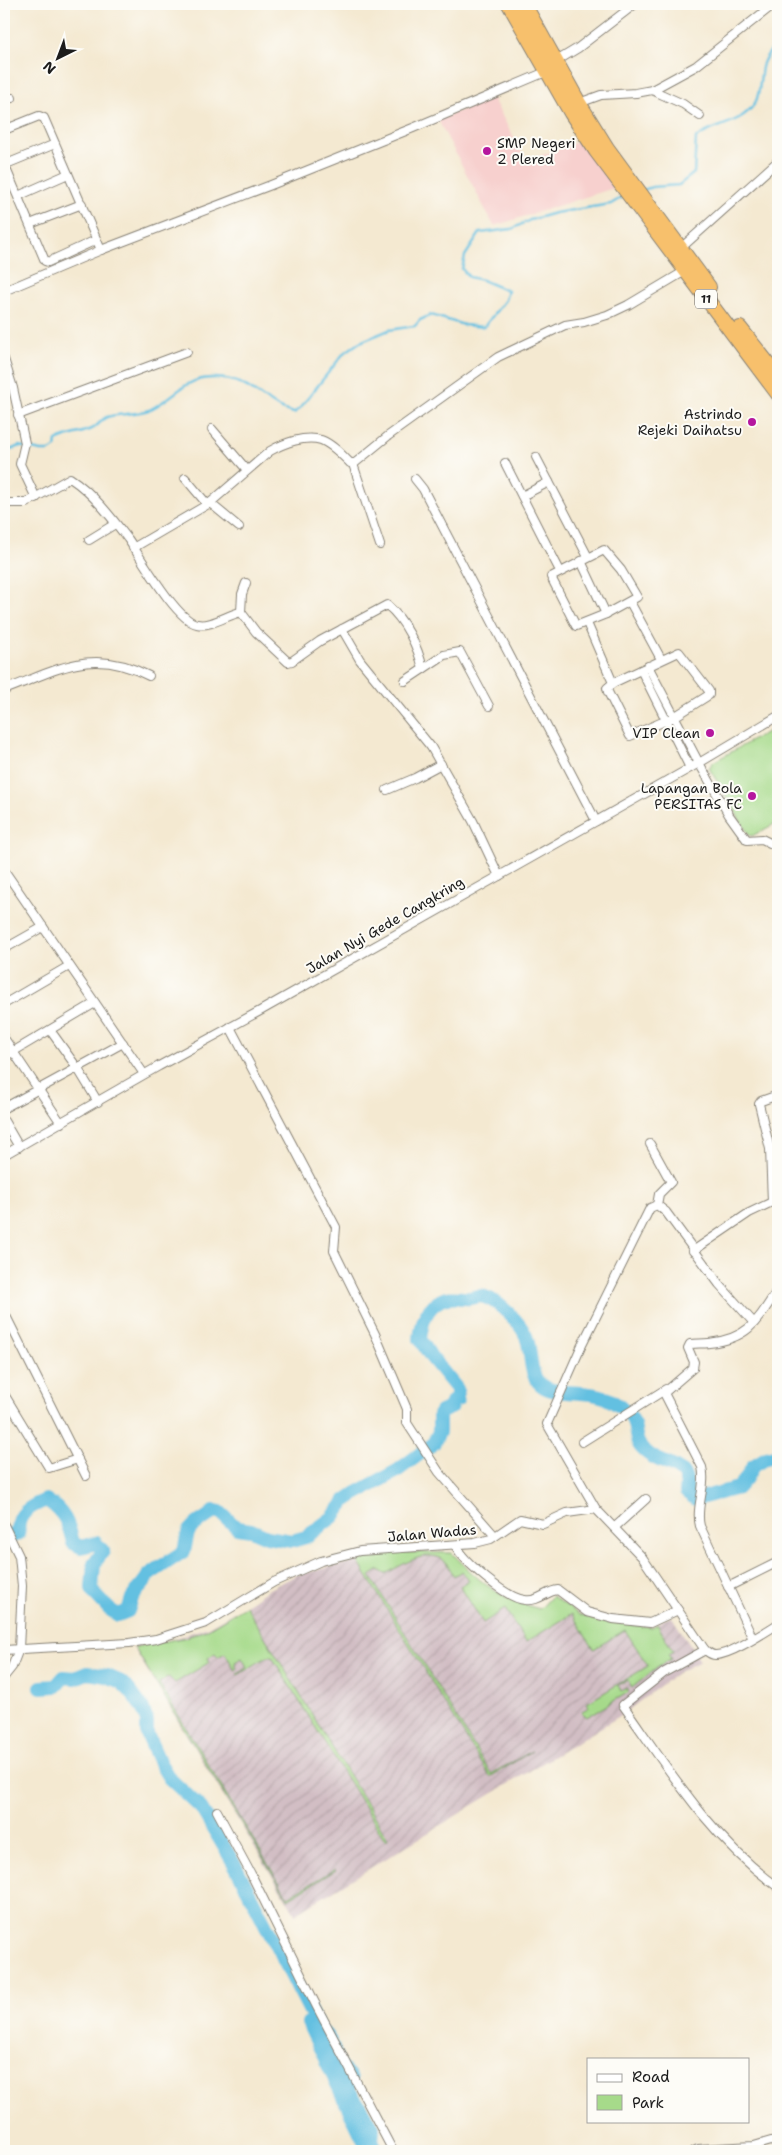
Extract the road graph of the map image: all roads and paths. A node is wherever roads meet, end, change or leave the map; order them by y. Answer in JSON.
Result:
{"nodes":[{"id":1,"x":509,"y":4,"type":"edge"},
{"id":2,"x":524,"y":4,"type":"edge"},
{"id":3,"x":635,"y":4,"type":"edge"},
{"id":4,"x":774,"y":4,"type":"edge"},
{"id":5,"x":551,"y":66,"type":"junction"},
{"id":6,"x":652,"y":90,"type":"junction"},
{"id":7,"x":579,"y":103,"type":"junction"},
{"id":8,"x":700,"y":116,"type":"dead end"},
{"id":9,"x":4,"y":130,"type":"edge"},
{"id":10,"x":55,"y":144,"type":"junction"},
{"id":11,"x":778,"y":161,"type":"edge"},
{"id":12,"x":4,"y":165,"type":"edge"},
{"id":13,"x":68,"y":174,"type":"junction"},
{"id":14,"x":627,"y":184,"type":"junction"},
{"id":15,"x":18,"y":196,"type":"junction"},
{"id":16,"x":639,"y":199,"type":"junction"},
{"id":17,"x":82,"y":204,"type":"junction"},
{"id":18,"x":30,"y":224,"type":"junction"},
{"id":19,"x":96,"y":240,"type":"junction"},
{"id":20,"x":681,"y":248,"type":"junction"},
{"id":21,"x":102,"y":250,"type":"junction"},
{"id":22,"x":685,"y":271,"type":"junction"},
{"id":23,"x":4,"y":291,"type":"edge"},
{"id":24,"x":187,"y":352,"type":"dead end"},
{"id":25,"x":4,"y":359,"type":"edge"},
{"id":26,"x":778,"y":376,"type":"edge"},
{"id":27,"x":778,"y":394,"type":"edge"},
{"id":28,"x":18,"y":415,"type":"junction"},
{"id":29,"x":212,"y":429,"type":"dead end"},
{"id":30,"x":536,"y":457,"type":"dead end"},
{"id":31,"x":505,"y":463,"type":"dead end"},
{"id":32,"x":353,"y":464,"type":"junction"},
{"id":33,"x":247,"y":470,"type":"junction"},
{"id":34,"x":185,"y":478,"type":"dead end"},
{"id":35,"x":416,"y":479,"type":"dead end"},
{"id":36,"x":549,"y":482,"type":"junction"},
{"id":37,"x":522,"y":496,"type":"junction"},
{"id":38,"x":36,"y":498,"type":"junction"},
{"id":39,"x":4,"y":503,"type":"edge"},
{"id":40,"x":209,"y":504,"type":"junction"},
{"id":41,"x":115,"y":524,"type":"junction"},
{"id":42,"x":239,"y":527,"type":"dead end"},
{"id":43,"x":89,"y":540,"type":"dead end"},
{"id":44,"x":380,"y":545,"type":"dead end"},
{"id":45,"x":134,"y":548,"type":"junction"},
{"id":46,"x":585,"y":559,"type":"junction"},
{"id":47,"x":560,"y":571,"type":"junction"},
{"id":48,"x":246,"y":583,"type":"dead end"},
{"id":49,"x":630,"y":602,"type":"junction"},
{"id":50,"x":240,"y":612,"type":"junction"},
{"id":51,"x":606,"y":614,"type":"junction"},
{"id":52,"x":587,"y":623,"type":"junction"},
{"id":53,"x":342,"y":629,"type":"junction"},
{"id":54,"x":661,"y":659,"type":"junction"},
{"id":55,"x":645,"y":668,"type":"junction"},
{"id":56,"x":423,"y":670,"type":"junction"},
{"id":57,"x":149,"y":676,"type":"dead end"},
{"id":58,"x":405,"y":681,"type":"dead end"},
{"id":59,"x":614,"y":683,"type":"junction"},
{"id":60,"x":4,"y":690,"type":"edge"},
{"id":61,"x":489,"y":706,"type":"dead end"},
{"id":62,"x":778,"y":716,"type":"edge"},
{"id":63,"x":670,"y":719,"type":"junction"},
{"id":64,"x":686,"y":738,"type":"junction"},
{"id":65,"x":677,"y":742,"type":"junction"},
{"id":66,"x":699,"y":763,"type":"junction"},
{"id":67,"x":441,"y":764,"type":"junction"},
{"id":68,"x":690,"y":768,"type":"junction"},
{"id":69,"x":387,"y":790,"type":"dead end"},
{"id":70,"x":596,"y":822,"type":"junction"},
{"id":71,"x":778,"y":847,"type":"edge"},
{"id":72,"x":4,"y":870,"type":"edge"},
{"id":73,"x":499,"y":876,"type":"junction"},
{"id":74,"x":43,"y":927,"type":"junction"},
{"id":75,"x":4,"y":950,"type":"edge"},
{"id":76,"x":69,"y":966,"type":"junction"},
{"id":77,"x":95,"y":1003,"type":"junction"},
{"id":78,"x":4,"y":1004,"type":"edge"},
{"id":79,"x":230,"y":1027,"type":"junction"},
{"id":80,"x":50,"y":1030,"type":"junction"},
{"id":81,"x":4,"y":1038,"type":"edge"},
{"id":82,"x":123,"y":1044,"type":"junction"},
{"id":83,"x":12,"y":1052,"type":"junction"},
{"id":84,"x":4,"y":1057,"type":"edge"},
{"id":85,"x":78,"y":1069,"type":"junction"},
{"id":86,"x":144,"y":1074,"type":"junction"},
{"id":87,"x":38,"y":1090,"type":"junction"},
{"id":88,"x":778,"y":1095,"type":"edge"},
{"id":89,"x":98,"y":1102,"type":"junction"},
{"id":90,"x":4,"y":1108,"type":"edge"},
{"id":91,"x":4,"y":1121,"type":"edge"},
{"id":92,"x":61,"y":1123,"type":"junction"},
{"id":93,"x":650,"y":1144,"type":"dead end"},
{"id":94,"x":19,"y":1147,"type":"junction"},
{"id":95,"x":4,"y":1155,"type":"edge"},
{"id":96,"x":657,"y":1205,"type":"junction"},
{"id":97,"x":693,"y":1250,"type":"junction"},
{"id":98,"x":778,"y":1289,"type":"edge"},
{"id":99,"x":4,"y":1312,"type":"edge"},
{"id":100,"x":754,"y":1323,"type":"junction"},
{"id":101,"x":666,"y":1389,"type":"junction"},
{"id":102,"x":4,"y":1394,"type":"edge"},
{"id":103,"x":582,"y":1442,"type":"dead end"},
{"id":104,"x":78,"y":1459,"type":"junction"},
{"id":105,"x":86,"y":1476,"type":"dead end"},
{"id":106,"x":646,"y":1498,"type":"dead end"},
{"id":107,"x":596,"y":1509,"type":"junction"},
{"id":108,"x":4,"y":1525,"type":"edge"},
{"id":109,"x":615,"y":1527,"type":"junction"},
{"id":110,"x":495,"y":1536,"type":"junction"},
{"id":111,"x":455,"y":1545,"type":"junction"},
{"id":112,"x":778,"y":1562,"type":"edge"},
{"id":113,"x":728,"y":1587,"type":"junction"},
{"id":114,"x":678,"y":1610,"type":"junction"},
{"id":115,"x":778,"y":1624,"type":"edge"},
{"id":116,"x":753,"y":1638,"type":"junction"},
{"id":117,"x":19,"y":1649,"type":"junction"},
{"id":118,"x":4,"y":1650,"type":"edge"},
{"id":119,"x":705,"y":1650,"type":"junction"},
{"id":120,"x":4,"y":1677,"type":"edge"},
{"id":121,"x":217,"y":1811,"type":"dead end"},
{"id":122,"x":778,"y":1887,"type":"edge"},
{"id":123,"x":778,"y":2139,"type":"edge"},
{"id":124,"x":393,"y":2151,"type":"edge"},
{"id":125,"x":694,"y":2151,"type":"edge"}],
"edges":[{"from":1,"to":5,"type":"highway","number":"11"},
{"from":2,"to":5,"type":"highway","number":"11"},
{"from":3,"to":5,"type":"street"},
{"from":4,"to":6,"type":"street"},
{"from":5,"to":7,"type":"highway","number":"11"},
{"from":5,"to":14,"type":"highway","number":"11"},
{"from":5,"to":21,"type":"street"},
{"from":6,"to":7,"type":"street"},
{"from":6,"to":8,"type":"street"},
{"from":7,"to":14,"type":"highway","number":"11"},
{"from":9,"to":10,"type":"street"},
{"from":10,"to":12,"type":"street"},
{"from":10,"to":13,"type":"street"},
{"from":11,"to":20,"type":"street"},
{"from":12,"to":15,"type":"street"},
{"from":13,"to":15,"type":"street"},
{"from":13,"to":17,"type":"street"},
{"from":14,"to":16,"type":"highway","number":"11"},
{"from":15,"to":18,"type":"street"},
{"from":16,"to":20,"type":"highway","number":"11"},
{"from":16,"to":22,"type":"highway","number":"11"},
{"from":17,"to":18,"type":"street"},
{"from":17,"to":19,"type":"street"},
{"from":18,"to":19,"type":"street"},
{"from":19,"to":21,"type":"street"},
{"from":20,"to":26,"type":"highway","number":"11"},
{"from":21,"to":23,"type":"street"},
{"from":22,"to":27,"type":"highway","number":"11"},
{"from":22,"to":32,"type":"street"},
{"from":24,"to":28,"type":"street"},
{"from":25,"to":28,"type":"street"},
{"from":28,"to":38,"type":"street"},
{"from":29,"to":33,"type":"street"},
{"from":30,"to":36,"type":"street"},
{"from":31,"to":37,"type":"street"},
{"from":32,"to":33,"type":"street"},
{"from":32,"to":44,"type":"street"},
{"from":33,"to":40,"type":"street"},
{"from":34,"to":40,"type":"street"},
{"from":35,"to":70,"type":"street"},
{"from":36,"to":37,"type":"street"},
{"from":36,"to":46,"type":"street"},
{"from":37,"to":47,"type":"street"},
{"from":38,"to":39,"type":"street"},
{"from":38,"to":41,"type":"street"},
{"from":40,"to":42,"type":"street"},
{"from":40,"to":45,"type":"street"},
{"from":41,"to":43,"type":"street"},
{"from":41,"to":45,"type":"street"},
{"from":45,"to":50,"type":"street"},
{"from":46,"to":47,"type":"street"},
{"from":46,"to":49,"type":"street"},
{"from":46,"to":51,"type":"street"},
{"from":47,"to":52,"type":"street"},
{"from":48,"to":50,"type":"street"},
{"from":49,"to":51,"type":"street"},
{"from":49,"to":54,"type":"street"},
{"from":50,"to":53,"type":"street"},
{"from":51,"to":52,"type":"street"},
{"from":52,"to":59,"type":"street"},
{"from":53,"to":56,"type":"street"},
{"from":53,"to":67,"type":"street"},
{"from":54,"to":55,"type":"street"},
{"from":54,"to":63,"type":"street"},
{"from":55,"to":59,"type":"street"},
{"from":55,"to":63,"type":"street"},
{"from":56,"to":58,"type":"street"},
{"from":56,"to":61,"type":"street"},
{"from":57,"to":60,"type":"street"},
{"from":59,"to":63,"type":"street"},
{"from":62,"to":66,"type":"street","name":"Jalan Nyi Gede Cangkring"},
{"from":63,"to":64,"type":"street"},
{"from":63,"to":65,"type":"street"},
{"from":64,"to":65,"type":"street"},
{"from":64,"to":66,"type":"street"},
{"from":65,"to":68,"type":"street"},
{"from":66,"to":68,"type":"street","name":"Jalan Nyi Gede Cangkring"},
{"from":66,"to":71,"type":"street"},
{"from":67,"to":69,"type":"street"},
{"from":67,"to":73,"type":"street"},
{"from":68,"to":70,"type":"street","name":"Jalan Nyi Gede Cangkring"},
{"from":70,"to":73,"type":"street","name":"Jalan Nyi Gede Cangkring"},
{"from":72,"to":74,"type":"street"},
{"from":73,"to":79,"type":"street","name":"Jalan Nyi Gede Cangkring"},
{"from":74,"to":75,"type":"street"},
{"from":74,"to":76,"type":"street"},
{"from":76,"to":77,"type":"street"},
{"from":76,"to":78,"type":"street"},
{"from":77,"to":80,"type":"street"},
{"from":77,"to":82,"type":"street"},
{"from":79,"to":86,"type":"street","name":"Jalan Nyi Gede Cangkring"},
{"from":79,"to":110,"type":"street"},
{"from":80,"to":83,"type":"street"},
{"from":80,"to":85,"type":"street"},
{"from":81,"to":83,"type":"street"},
{"from":82,"to":85,"type":"street"},
{"from":82,"to":86,"type":"street"},
{"from":83,"to":84,"type":"street"},
{"from":83,"to":87,"type":"street"},
{"from":85,"to":87,"type":"street"},
{"from":85,"to":89,"type":"street"},
{"from":86,"to":89,"type":"street","name":"Jalan Nyi Gede Cangkring"},
{"from":87,"to":90,"type":"street"},
{"from":87,"to":92,"type":"street"},
{"from":88,"to":97,"type":"street"},
{"from":89,"to":92,"type":"street","name":"Jalan Nyi Gede Cangkring"},
{"from":91,"to":94,"type":"street"},
{"from":92,"to":94,"type":"street","name":"Jalan Nyi Gede Cangkring"},
{"from":93,"to":96,"type":"street"},
{"from":94,"to":95,"type":"street","name":"Jalan Nyi Gede Cangkring"},
{"from":96,"to":97,"type":"street"},
{"from":96,"to":107,"type":"street"},
{"from":97,"to":100,"type":"street"},
{"from":98,"to":100,"type":"street"},
{"from":99,"to":104,"type":"street"},
{"from":100,"to":101,"type":"street"},
{"from":101,"to":103,"type":"street"},
{"from":101,"to":113,"type":"street"},
{"from":102,"to":104,"type":"street"},
{"from":104,"to":105,"type":"street"},
{"from":106,"to":109,"type":"street"},
{"from":107,"to":109,"type":"street"},
{"from":107,"to":110,"type":"street","name":"Jalan Wadas"},
{"from":108,"to":117,"type":"street"},
{"from":109,"to":114,"type":"street"},
{"from":110,"to":111,"type":"street","name":"Jalan Wadas"},
{"from":111,"to":114,"type":"street"},
{"from":111,"to":117,"type":"street","name":"Jalan Wadas"},
{"from":112,"to":113,"type":"street"},
{"from":113,"to":116,"type":"street"},
{"from":114,"to":119,"type":"street"},
{"from":115,"to":116,"type":"street"},
{"from":116,"to":119,"type":"street"},
{"from":117,"to":118,"type":"street","name":"Jalan Wadas"},
{"from":117,"to":120,"type":"street"},
{"from":119,"to":122,"type":"street"},
{"from":121,"to":124,"type":"street"},
{"from":123,"to":125,"type":"street"}]}
